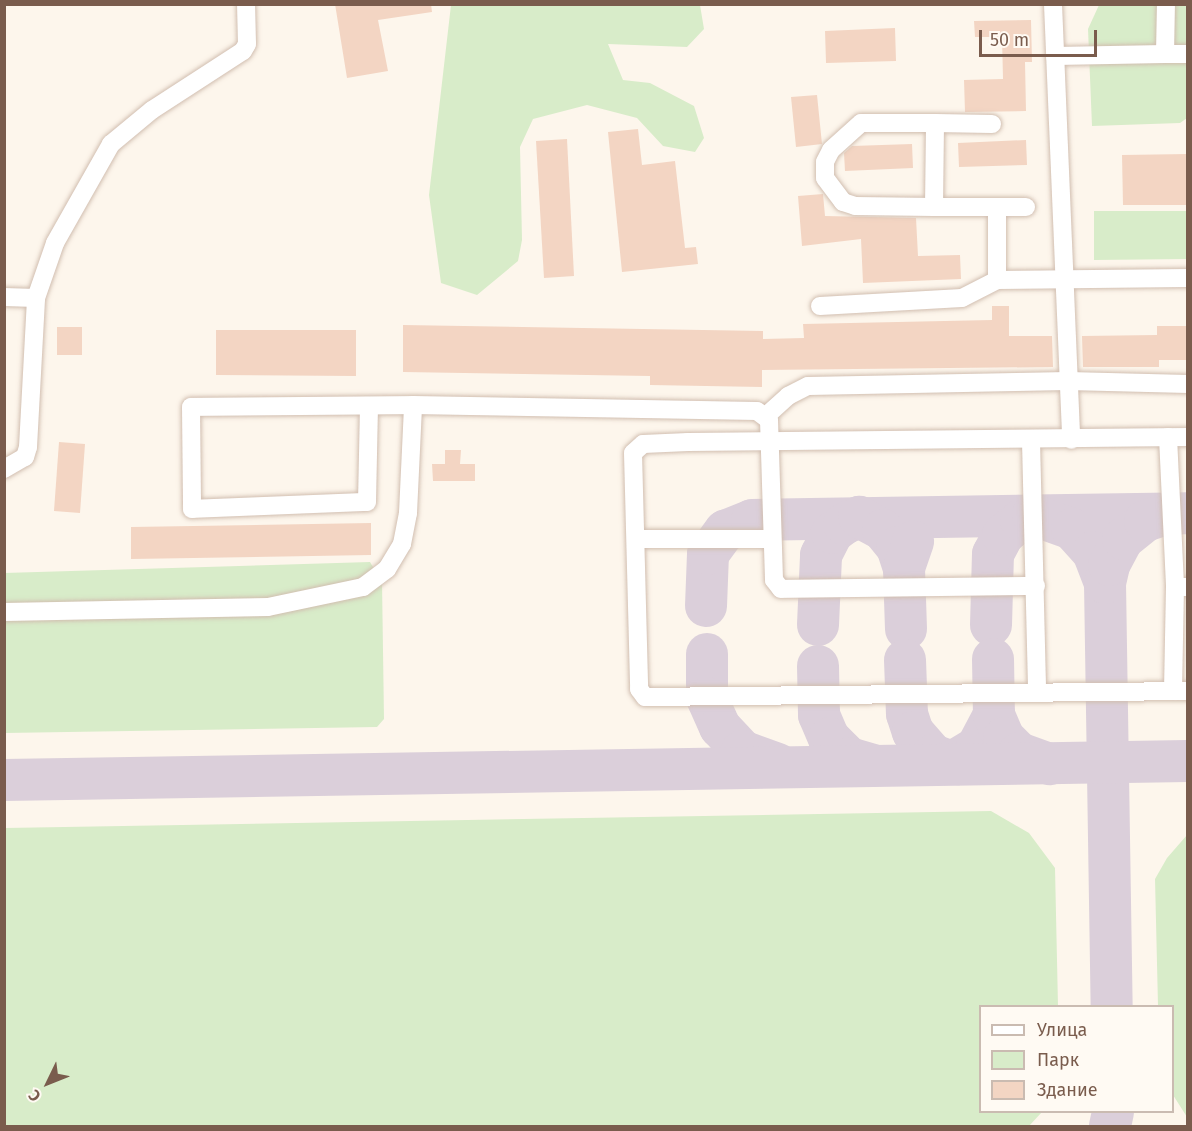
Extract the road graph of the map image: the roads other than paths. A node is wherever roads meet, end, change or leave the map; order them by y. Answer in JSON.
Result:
{"nodes":[{"id":1,"x":246,"y":4,"type":"edge"},
{"id":2,"x":1053,"y":4,"type":"edge"},
{"id":3,"x":1166,"y":4,"type":"edge"},
{"id":4,"x":1165,"y":54,"type":"junction"},
{"id":5,"x":1188,"y":54,"type":"edge"},
{"id":6,"x":1054,"y":56,"type":"junction"},
{"id":7,"x":934,"y":123,"type":"junction"},
{"id":8,"x":992,"y":124,"type":"dead end"},
{"id":9,"x":934,"y":207,"type":"junction"},
{"id":10,"x":997,"y":207,"type":"junction"},
{"id":11,"x":1026,"y":207,"type":"dead end"},
{"id":12,"x":1188,"y":278,"type":"edge"},
{"id":13,"x":997,"y":280,"type":"junction"},
{"id":14,"x":1063,"y":280,"type":"junction"},
{"id":15,"x":4,"y":297,"type":"edge"},
{"id":16,"x":36,"y":298,"type":"junction"},
{"id":17,"x":820,"y":306,"type":"dead end"},
{"id":18,"x":1068,"y":381,"type":"junction"},
{"id":19,"x":1188,"y":384,"type":"edge"},
{"id":20,"x":413,"y":405,"type":"junction"},
{"id":21,"x":369,"y":406,"type":"junction"},
{"id":22,"x":766,"y":416,"type":"junction"},
{"id":23,"x":1188,"y":437,"type":"edge"},
{"id":24,"x":1168,"y":438,"type":"junction"},
{"id":25,"x":1071,"y":440,"type":"junction"},
{"id":26,"x":771,"y":441,"type":"junction"},
{"id":27,"x":1031,"y":441,"type":"junction"},
{"id":28,"x":4,"y":469,"type":"edge"},
{"id":29,"x":636,"y":539,"type":"junction"},
{"id":30,"x":772,"y":539,"type":"junction"},
{"id":31,"x":1036,"y":586,"type":"junction"},
{"id":32,"x":1181,"y":587,"type":"edge"},
{"id":33,"x":4,"y":612,"type":"edge"},
{"id":34,"x":1180,"y":691,"type":"edge"},
{"id":35,"x":1037,"y":692,"type":"junction"}],
"edges":[{"from":1,"to":16,"type":"street"},
{"from":2,"to":6,"type":"street"},
{"from":3,"to":4,"type":"street"},
{"from":4,"to":5,"type":"street"},
{"from":4,"to":6,"type":"street"},
{"from":6,"to":14,"type":"street"},
{"from":7,"to":8,"type":"street"},
{"from":7,"to":9,"type":"street"},
{"from":7,"to":9,"type":"street"},
{"from":9,"to":10,"type":"street"},
{"from":10,"to":11,"type":"street"},
{"from":10,"to":13,"type":"street"},
{"from":12,"to":14,"type":"street"},
{"from":13,"to":14,"type":"street"},
{"from":13,"to":17,"type":"street"},
{"from":14,"to":18,"type":"street"},
{"from":15,"to":16,"type":"street"},
{"from":16,"to":28,"type":"street"},
{"from":18,"to":19,"type":"street"},
{"from":18,"to":22,"type":"street"},
{"from":18,"to":25,"type":"street"},
{"from":20,"to":21,"type":"street"},
{"from":20,"to":22,"type":"street"},
{"from":20,"to":33,"type":"street"},
{"from":21,"to":21,"type":"street"},
{"from":22,"to":26,"type":"street"},
{"from":23,"to":24,"type":"street"},
{"from":24,"to":25,"type":"street"},
{"from":24,"to":32,"type":"street"},
{"from":25,"to":27,"type":"street"},
{"from":26,"to":27,"type":"street"},
{"from":26,"to":29,"type":"street"},
{"from":26,"to":30,"type":"street"},
{"from":27,"to":31,"type":"street"},
{"from":29,"to":30,"type":"street"},
{"from":29,"to":35,"type":"street"},
{"from":30,"to":31,"type":"street"},
{"from":31,"to":35,"type":"street"},
{"from":32,"to":34,"type":"street"},
{"from":34,"to":35,"type":"street"}]}
